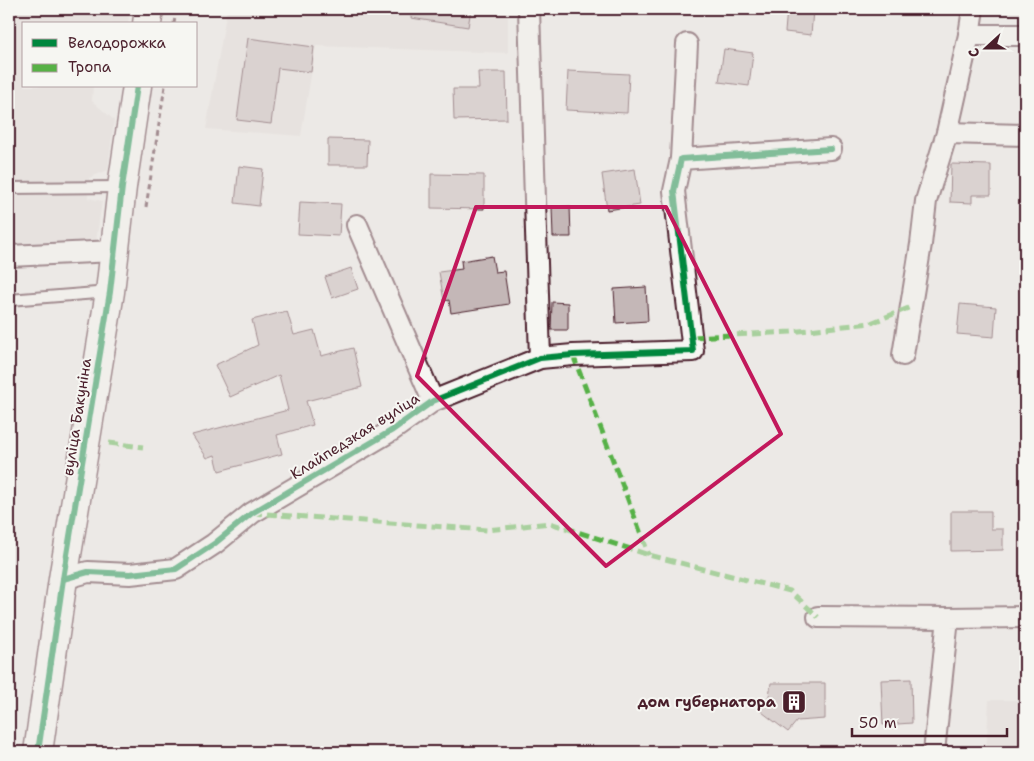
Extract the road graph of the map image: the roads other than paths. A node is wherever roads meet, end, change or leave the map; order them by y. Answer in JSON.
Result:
{"nodes":[{"id":1,"x":149,"y":9,"type":"edge"},
{"id":2,"x":529,"y":9,"type":"edge"},
{"id":3,"x":973,"y":9,"type":"edge"},
{"id":4,"x":147,"y":22,"type":"edge"},
{"id":5,"x":969,"y":35,"type":"junction"},
{"id":6,"x":1025,"y":35,"type":"edge"},
{"id":7,"x":687,"y":44,"type":"dead end"},
{"id":8,"x":138,"y":88,"type":"edge"},
{"id":9,"x":947,"y":133,"type":"junction"},
{"id":10,"x":1025,"y":136,"type":"edge"},
{"id":11,"x":830,"y":149,"type":"dead end"},
{"id":12,"x":681,"y":159,"type":"junction"},
{"id":13,"x":122,"y":186,"type":"junction"},
{"id":14,"x":9,"y":188,"type":"edge"},
{"id":15,"x":357,"y":225,"type":"dead end"},
{"id":16,"x":114,"y":251,"type":"junction"},
{"id":17,"x":9,"y":256,"type":"edge"},
{"id":18,"x":110,"y":292,"type":"junction"},
{"id":19,"x":9,"y":300,"type":"edge"},
{"id":20,"x":903,"y":355,"type":"dead end"},
{"id":21,"x":540,"y":358,"type":"junction"},
{"id":22,"x":433,"y":401,"type":"junction"},
{"id":23,"x":63,"y":578,"type":"junction"},
{"id":24,"x":818,"y":617,"type":"dead end"},
{"id":25,"x":1025,"y":617,"type":"edge"},
{"id":26,"x":948,"y":618,"type":"junction"},
{"id":27,"x":38,"y":752,"type":"edge"},
{"id":28,"x":934,"y":752,"type":"edge"}],
"edges":[{"from":1,"to":4,"type":"street"},
{"from":2,"to":21,"type":"street"},
{"from":3,"to":5,"type":"street"},
{"from":5,"to":6,"type":"street"},
{"from":5,"to":9,"type":"street"},
{"from":7,"to":12,"type":"street"},
{"from":8,"to":13,"type":"street","name":"вуліца Бакуніна"},
{"from":9,"to":10,"type":"street"},
{"from":9,"to":20,"type":"street"},
{"from":11,"to":12,"type":"street"},
{"from":12,"to":21,"type":"street","name":"Клайпедзкая вуліца"},
{"from":13,"to":14,"type":"lane"},
{"from":13,"to":16,"type":"street","name":"вуліца Бакуніна"},
{"from":15,"to":22,"type":"street"},
{"from":16,"to":17,"type":"street"},
{"from":16,"to":18,"type":"street","name":"вуліца Бакуніна"},
{"from":18,"to":19,"type":"lane"},
{"from":18,"to":23,"type":"street","name":"вуліца Бакуніна"},
{"from":21,"to":22,"type":"street","name":"Клайпедзкая вуліца"},
{"from":22,"to":23,"type":"street","name":"Клайпедзкая вуліца"},
{"from":23,"to":27,"type":"street","name":"вуліца Бакуніна"},
{"from":24,"to":26,"type":"street"},
{"from":25,"to":26,"type":"street"},
{"from":26,"to":28,"type":"street"}]}
